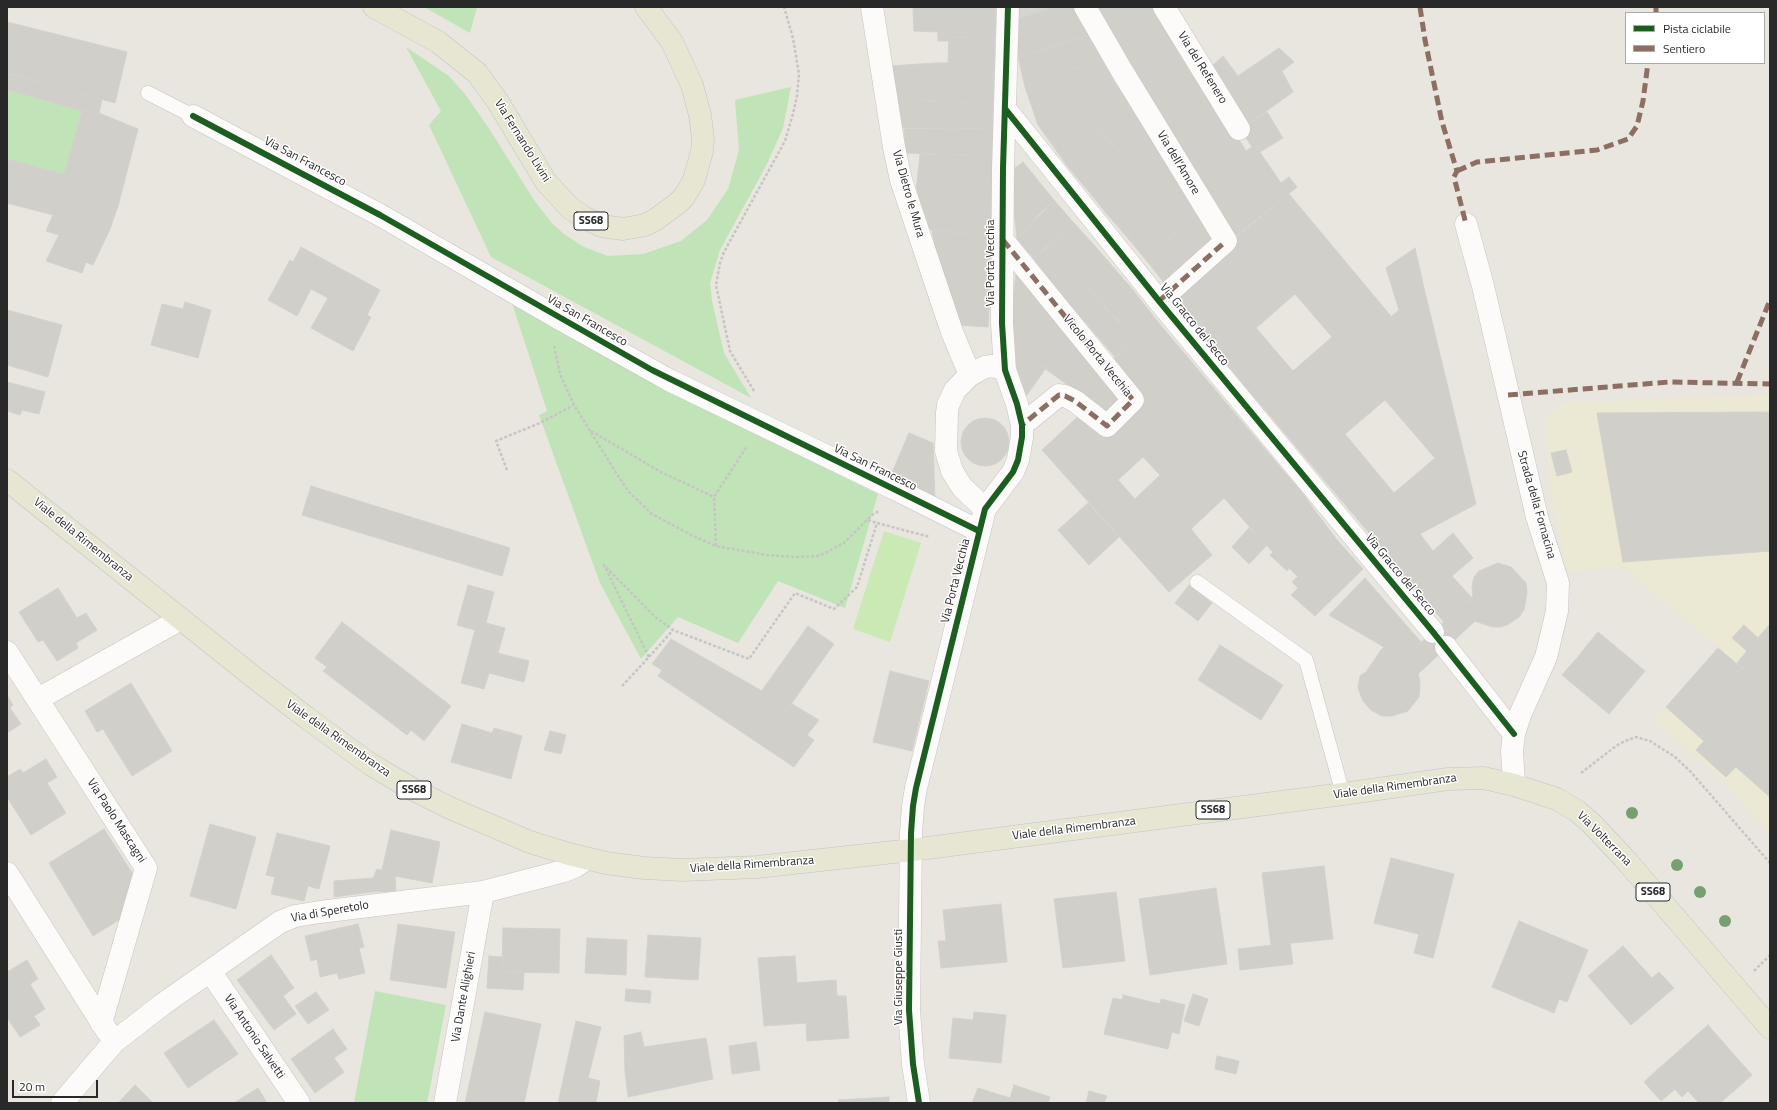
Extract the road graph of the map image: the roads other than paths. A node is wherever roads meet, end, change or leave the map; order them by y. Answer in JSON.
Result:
{"nodes":[{"id":1,"x":374,"y":7,"type":"edge"},
{"id":2,"x":646,"y":7,"type":"edge"},
{"id":3,"x":872,"y":7,"type":"edge"},
{"id":4,"x":1008,"y":7,"type":"edge"},
{"id":5,"x":1085,"y":7,"type":"edge"},
{"id":6,"x":1164,"y":7,"type":"edge"},
{"id":7,"x":148,"y":93,"type":"dead end"},
{"id":8,"x":1006,"y":110,"type":"junction"},
{"id":9,"x":193,"y":116,"type":"joint"},
{"id":10,"x":1239,"y":129,"type":"dead end"},
{"id":11,"x":1466,"y":224,"type":"dead end"},
{"id":12,"x":1002,"y":239,"type":"junction"},
{"id":13,"x":1159,"y":301,"type":"junction"},
{"id":14,"x":1005,"y":370,"type":"junction"},
{"id":15,"x":970,"y":375,"type":"junction"},
{"id":16,"x":1022,"y":425,"type":"junction"},
{"id":17,"x":7,"y":480,"type":"edge"},
{"id":18,"x":985,"y":509,"type":"junction"},
{"id":19,"x":979,"y":531,"type":"junction"},
{"id":20,"x":1197,"y":582,"type":"dead end"},
{"id":21,"x":182,"y":619,"type":"junction"},
{"id":22,"x":7,"y":652,"type":"edge"},
{"id":23,"x":38,"y":699,"type":"junction"},
{"id":24,"x":1514,"y":734,"type":"junction"},
{"id":25,"x":1514,"y":785,"type":"junction"},
{"id":26,"x":1343,"y":794,"type":"junction"},
{"id":27,"x":912,"y":850,"type":"junction"},
{"id":28,"x":586,"y":859,"type":"junction"},
{"id":29,"x":7,"y":873,"type":"edge"},
{"id":30,"x":483,"y":892,"type":"junction"},
{"id":31,"x":210,"y":972,"type":"junction"},
{"id":32,"x":102,"y":1023,"type":"junction"},
{"id":33,"x":1770,"y":1028,"type":"edge"},
{"id":34,"x":114,"y":1042,"type":"junction"},
{"id":35,"x":62,"y":1103,"type":"edge"},
{"id":36,"x":299,"y":1103,"type":"edge"},
{"id":37,"x":445,"y":1103,"type":"edge"},
{"id":38,"x":919,"y":1103,"type":"edge"}],
"edges":[{"from":1,"to":2,"type":"main road","name":"Via Fernando Livini","number":"SS68"},
{"from":3,"to":15,"type":"street","name":"Via Dietro le Mura"},
{"from":4,"to":8,"type":"street"},
{"from":5,"to":13,"type":"street","name":"Via dell'Amore"},
{"from":6,"to":10,"type":"street","name":"Via del Refenero"},
{"from":7,"to":9,"type":"lane"},
{"from":8,"to":12,"type":"street","name":"Via Porta Vecchia"},
{"from":8,"to":13,"type":"street","name":"Via Gracco del Secco"},
{"from":9,"to":19,"type":"street","name":"Via San Francesco","bridge":true},
{"from":11,"to":24,"type":"street","name":"Strada della Fornacina"},
{"from":12,"to":14,"type":"street","name":"Via Porta Vecchia"},
{"from":12,"to":16,"type":"street","name":"Vicolo Porta Vecchia"},
{"from":13,"to":24,"type":"street","name":"Via Gracco del Secco"},
{"from":14,"to":15,"type":"street"},
{"from":14,"to":16,"type":"street","name":"Via Porta Vecchia"},
{"from":15,"to":18,"type":"street"},
{"from":16,"to":18,"type":"street","name":"Via Porta Vecchia"},
{"from":17,"to":21,"type":"main road","name":"Viale della Rimembranza","number":"SS68"},
{"from":18,"to":19,"type":"street","name":"Via Porta Vecchia"},
{"from":19,"to":27,"type":"street","name":"Via Porta Vecchia"},
{"from":20,"to":26,"type":"lane"},
{"from":21,"to":23,"type":"street"},
{"from":21,"to":28,"type":"main road","name":"Viale della Rimembranza","number":"SS68"},
{"from":22,"to":23,"type":"street","name":"Via Paolo Mascagni"},
{"from":23,"to":32,"type":"street","name":"Via Paolo Mascagni"},
{"from":24,"to":25,"type":"street","name":"Strada della Fornacina"},
{"from":25,"to":26,"type":"main road","name":"Viale della Rimembranza","number":"SS68"},
{"from":25,"to":33,"type":"main road","name":"Via Volterrana","number":"SS68"},
{"from":26,"to":27,"type":"main road","name":"Viale della Rimembranza","number":"SS68"},
{"from":27,"to":28,"type":"main road","name":"Viale della Rimembranza","number":"SS68"},
{"from":27,"to":38,"type":"street","name":"Via Giuseppe Giusti"},
{"from":28,"to":30,"type":"street","name":"Via di Speretolo"},
{"from":29,"to":32,"type":"street"},
{"from":30,"to":31,"type":"street","name":"Via di Speretolo"},
{"from":30,"to":37,"type":"street","name":"Via Dante Alighieri"},
{"from":31,"to":34,"type":"street","name":"Via di Speretolo"},
{"from":31,"to":36,"type":"street","name":"Via Antonio Salvetti"},
{"from":32,"to":34,"type":"street"},
{"from":34,"to":35,"type":"street","name":"Via di Speretolo"}]}
